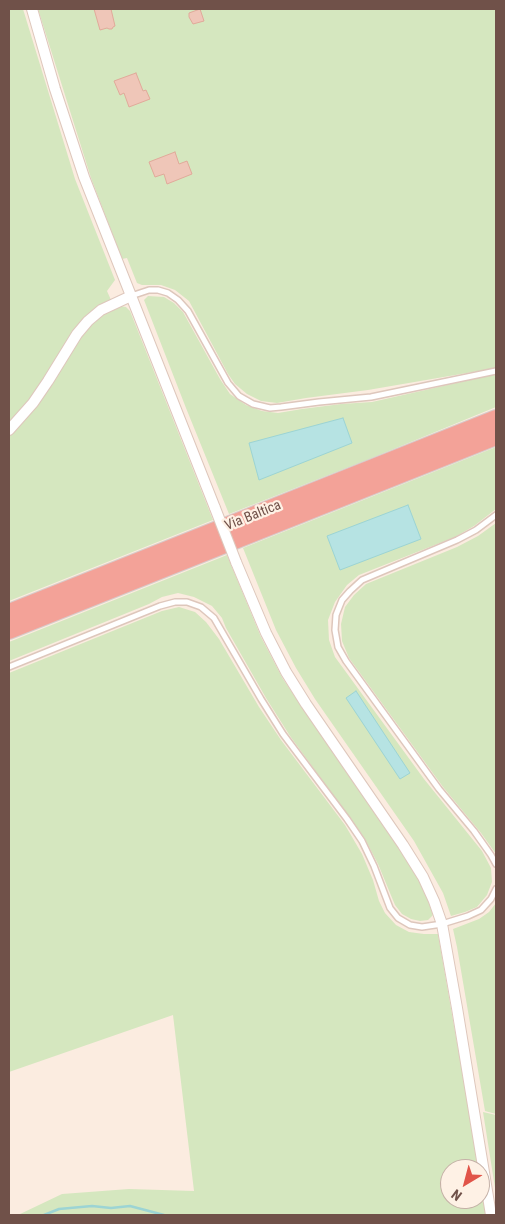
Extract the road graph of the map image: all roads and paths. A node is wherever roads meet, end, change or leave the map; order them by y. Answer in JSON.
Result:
{"nodes":[{"id":1,"x":32,"y":9,"type":"edge"},
{"id":2,"x":131,"y":296,"type":"junction"},
{"id":3,"x":496,"y":371,"type":"edge"},
{"id":4,"x":496,"y":419,"type":"edge"},
{"id":5,"x":9,"y":430,"type":"edge"},
{"id":6,"x":496,"y":436,"type":"edge"},
{"id":7,"x":496,"y":514,"type":"edge"},
{"id":8,"x":9,"y":613,"type":"edge"},
{"id":9,"x":9,"y":630,"type":"edge"},
{"id":10,"x":9,"y":667,"type":"edge"},
{"id":11,"x":496,"y":864,"type":"edge"},
{"id":12,"x":496,"y":888,"type":"edge"},
{"id":13,"x":442,"y":924,"type":"junction"},
{"id":14,"x":491,"y":1215,"type":"edge"}],
"edges":[{"from":1,"to":2,"type":"street"},
{"from":2,"to":3,"type":"lane"},
{"from":2,"to":5,"type":"street"},
{"from":2,"to":13,"type":"street","bridge":true},
{"from":4,"to":8,"type":"highway","name":"Via Baltica"},
{"from":6,"to":9,"type":"highway","name":"Via Baltica"},
{"from":7,"to":11,"type":"lane"},
{"from":10,"to":13,"type":"lane"},
{"from":12,"to":13,"type":"lane"},
{"from":13,"to":14,"type":"street"}]}
